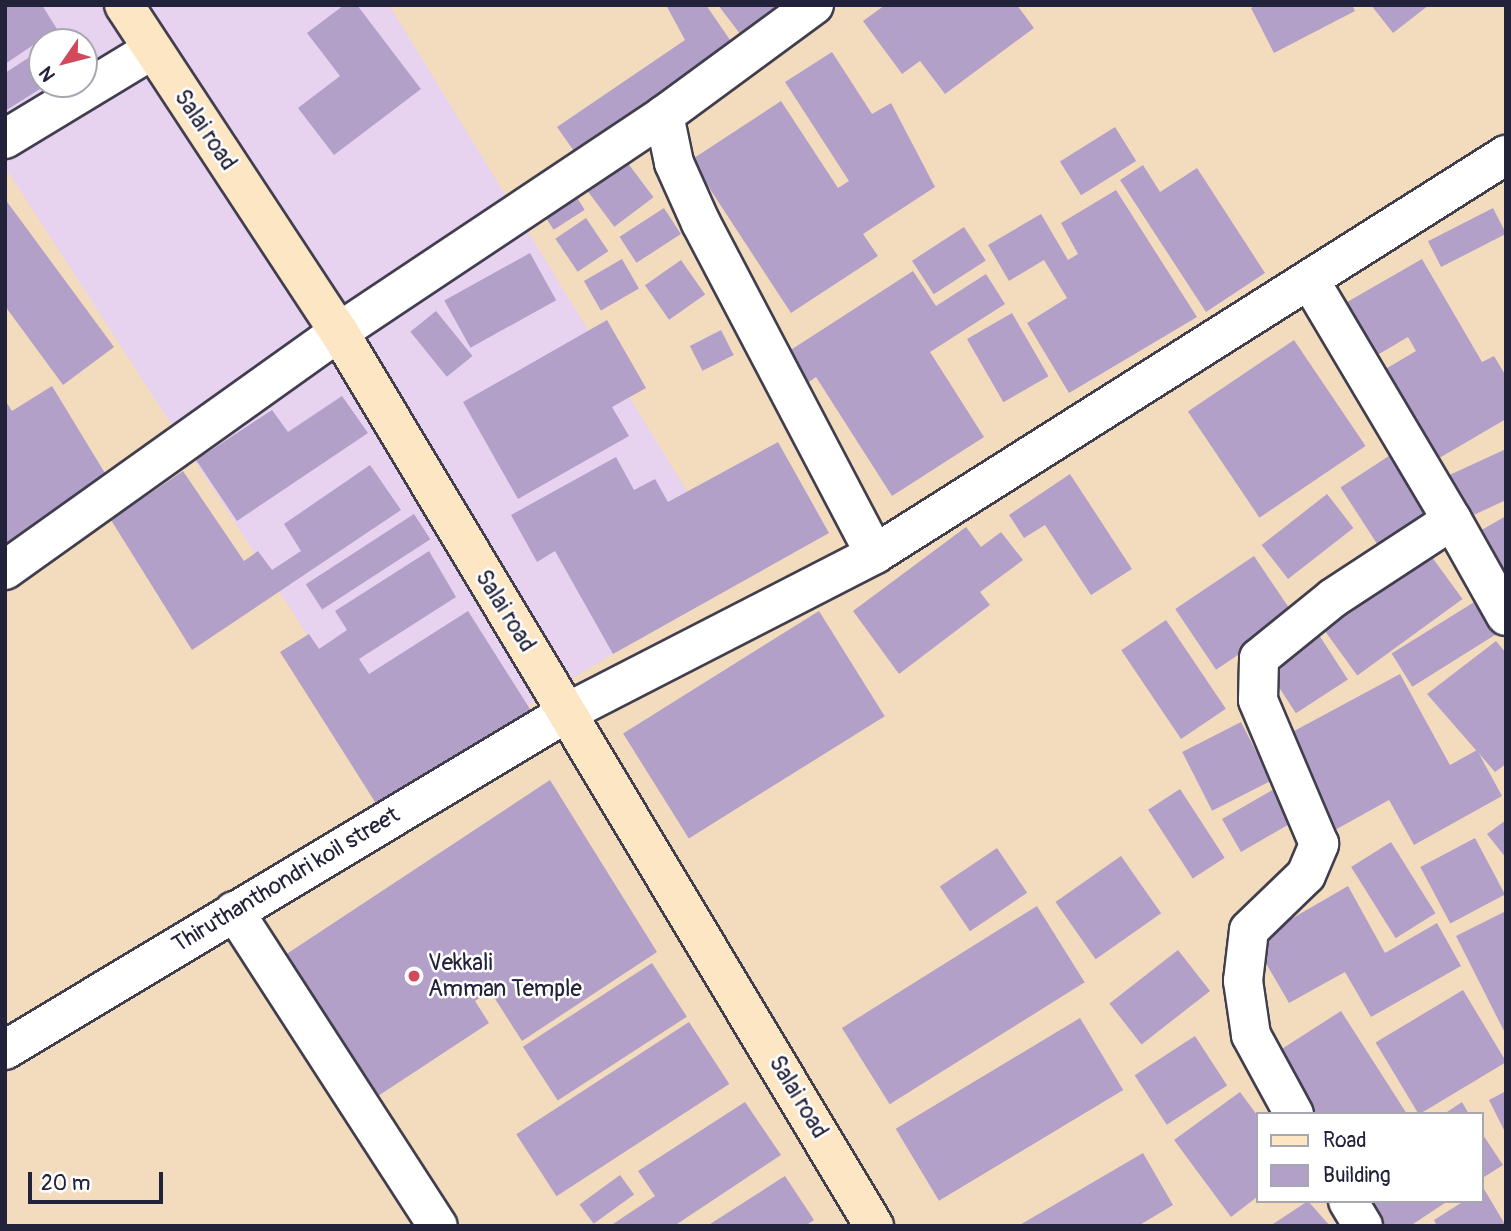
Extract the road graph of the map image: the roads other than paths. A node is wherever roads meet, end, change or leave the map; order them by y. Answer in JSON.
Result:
{"nodes":[{"id":1,"x":124,"y":5,"type":"edge"},
{"id":2,"x":814,"y":5,"type":"edge"},
{"id":3,"x":152,"y":50,"type":"junction"},
{"id":4,"x":664,"y":115,"type":"junction"},
{"id":5,"x":5,"y":139,"type":"edge"},
{"id":6,"x":1506,"y":155,"type":"edge"},
{"id":7,"x":1311,"y":283,"type":"junction"},
{"id":8,"x":339,"y":332,"type":"junction"},
{"id":9,"x":1452,"y":520,"type":"junction"},
{"id":10,"x":875,"y":554,"type":"junction"},
{"id":11,"x":5,"y":570,"type":"edge"},
{"id":12,"x":1506,"y":616,"type":"edge"},
{"id":13,"x":568,"y":712,"type":"junction"},
{"id":14,"x":234,"y":911,"type":"junction"},
{"id":15,"x":5,"y":1050,"type":"edge"},
{"id":16,"x":1293,"y":1112,"type":"edge"},
{"id":17,"x":1349,"y":1203,"type":"edge"},
{"id":18,"x":438,"y":1226,"type":"edge"},
{"id":19,"x":874,"y":1226,"type":"edge"},
{"id":20,"x":1363,"y":1226,"type":"edge"}],
"edges":[{"from":1,"to":3,"type":"main road","name":"Salai road"},
{"from":2,"to":4,"type":"street"},
{"from":3,"to":5,"type":"street"},
{"from":3,"to":8,"type":"main road","name":"Salai road"},
{"from":4,"to":8,"type":"street"},
{"from":4,"to":10,"type":"street"},
{"from":6,"to":7,"type":"street","name":"Thiruthanthondri koil street"},
{"from":7,"to":9,"type":"street"},
{"from":7,"to":10,"type":"street","name":"Thiruthanthondri koil street"},
{"from":8,"to":11,"type":"street"},
{"from":8,"to":13,"type":"main road","name":"Salai road"},
{"from":9,"to":12,"type":"street"},
{"from":9,"to":16,"type":"street"},
{"from":10,"to":13,"type":"street","name":"Thiruthanthondri koil street"},
{"from":13,"to":14,"type":"street","name":"Thiruthanthondri koil street"},
{"from":13,"to":19,"type":"main road","name":"Salai road"},
{"from":14,"to":15,"type":"street","name":"Thiruthanthondri koil street"},
{"from":14,"to":18,"type":"street"},
{"from":17,"to":20,"type":"street"}]}
